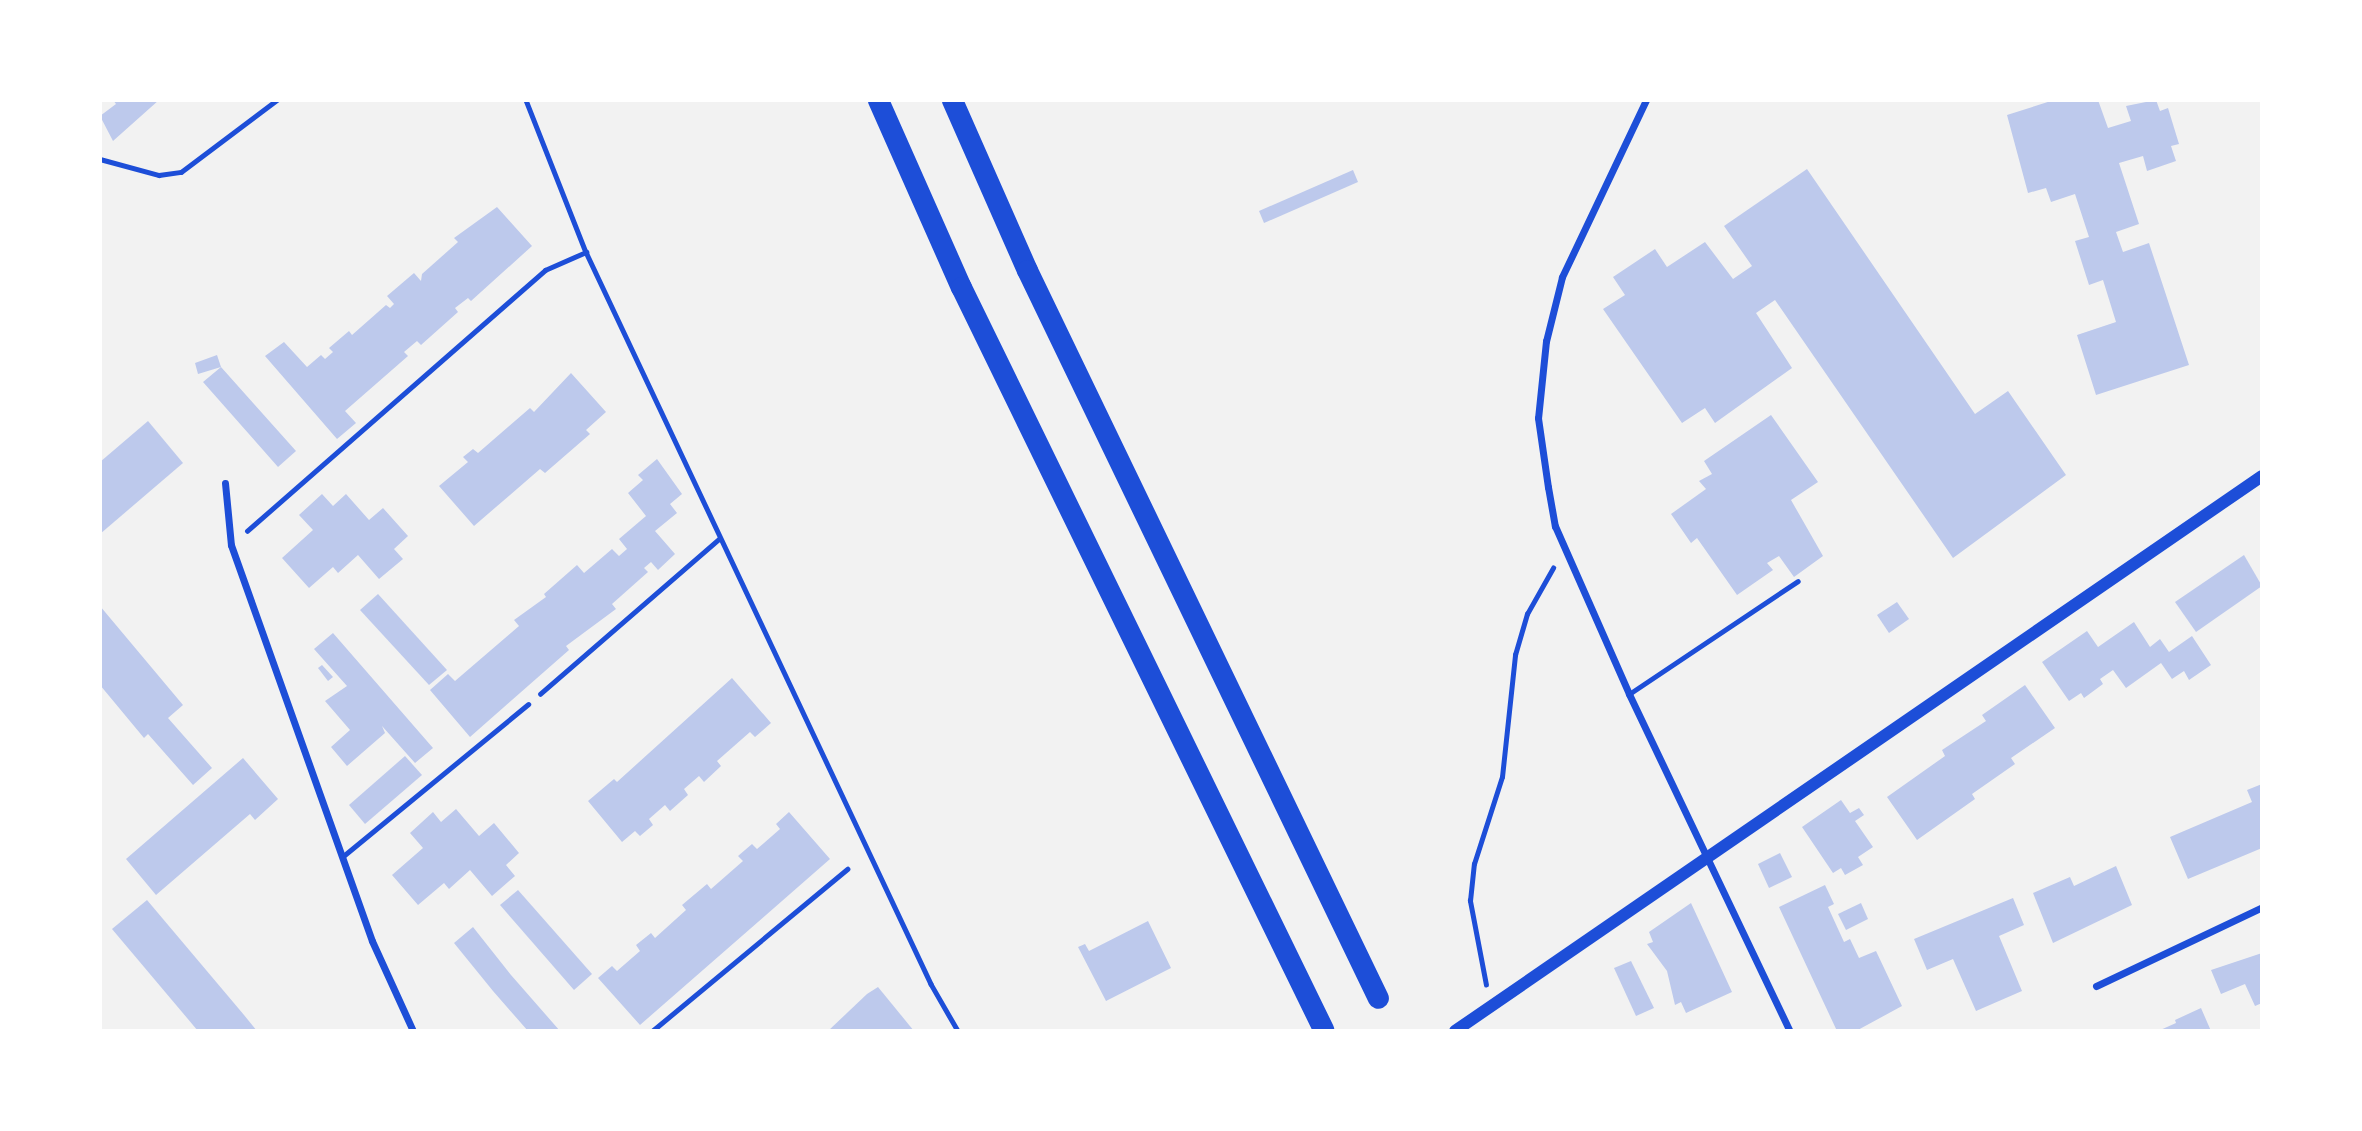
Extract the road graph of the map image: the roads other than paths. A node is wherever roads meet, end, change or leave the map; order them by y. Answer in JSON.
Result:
{"nodes":[{"id":1,"x":878,"y":100,"type":"edge"},
{"id":2,"x":952,"y":100,"type":"edge"},
{"id":3,"x":1646,"y":100,"type":"edge"},
{"id":4,"x":2262,"y":475,"type":"edge"},
{"id":5,"x":225,"y":483,"type":"dead end"},
{"id":6,"x":1798,"y":581,"type":"dead end"},
{"id":7,"x":1629,"y":694,"type":"junction"},
{"id":8,"x":528,"y":704,"type":"road end"},
{"id":9,"x":342,"y":857,"type":"junction"},
{"id":10,"x":1706,"y":857,"type":"junction"},
{"id":11,"x":847,"y":869,"type":"dead end"},
{"id":12,"x":2262,"y":907,"type":"edge"},
{"id":13,"x":2096,"y":986,"type":"dead end"},
{"id":14,"x":1377,"y":998,"type":"dead end"},
{"id":15,"x":1323,"y":1028,"type":"dead end"},
{"id":16,"x":413,"y":1031,"type":"edge"},
{"id":17,"x":652,"y":1031,"type":"edge"},
{"id":18,"x":1455,"y":1031,"type":"edge"},
{"id":19,"x":1790,"y":1031,"type":"edge"}],
"edges":[{"from":1,"to":15,"type":"highway"},
{"from":2,"to":14,"type":"highway"},
{"from":3,"to":7,"type":"street"},
{"from":4,"to":10,"type":"street"},
{"from":5,"to":9,"type":"street"},
{"from":6,"to":7,"type":"lane"},
{"from":7,"to":10,"type":"street"},
{"from":8,"to":9,"type":"lane"},
{"from":9,"to":16,"type":"street"},
{"from":10,"to":18,"type":"street"},
{"from":10,"to":19,"type":"street"},
{"from":11,"to":17,"type":"lane"},
{"from":12,"to":13,"type":"street"}]}
